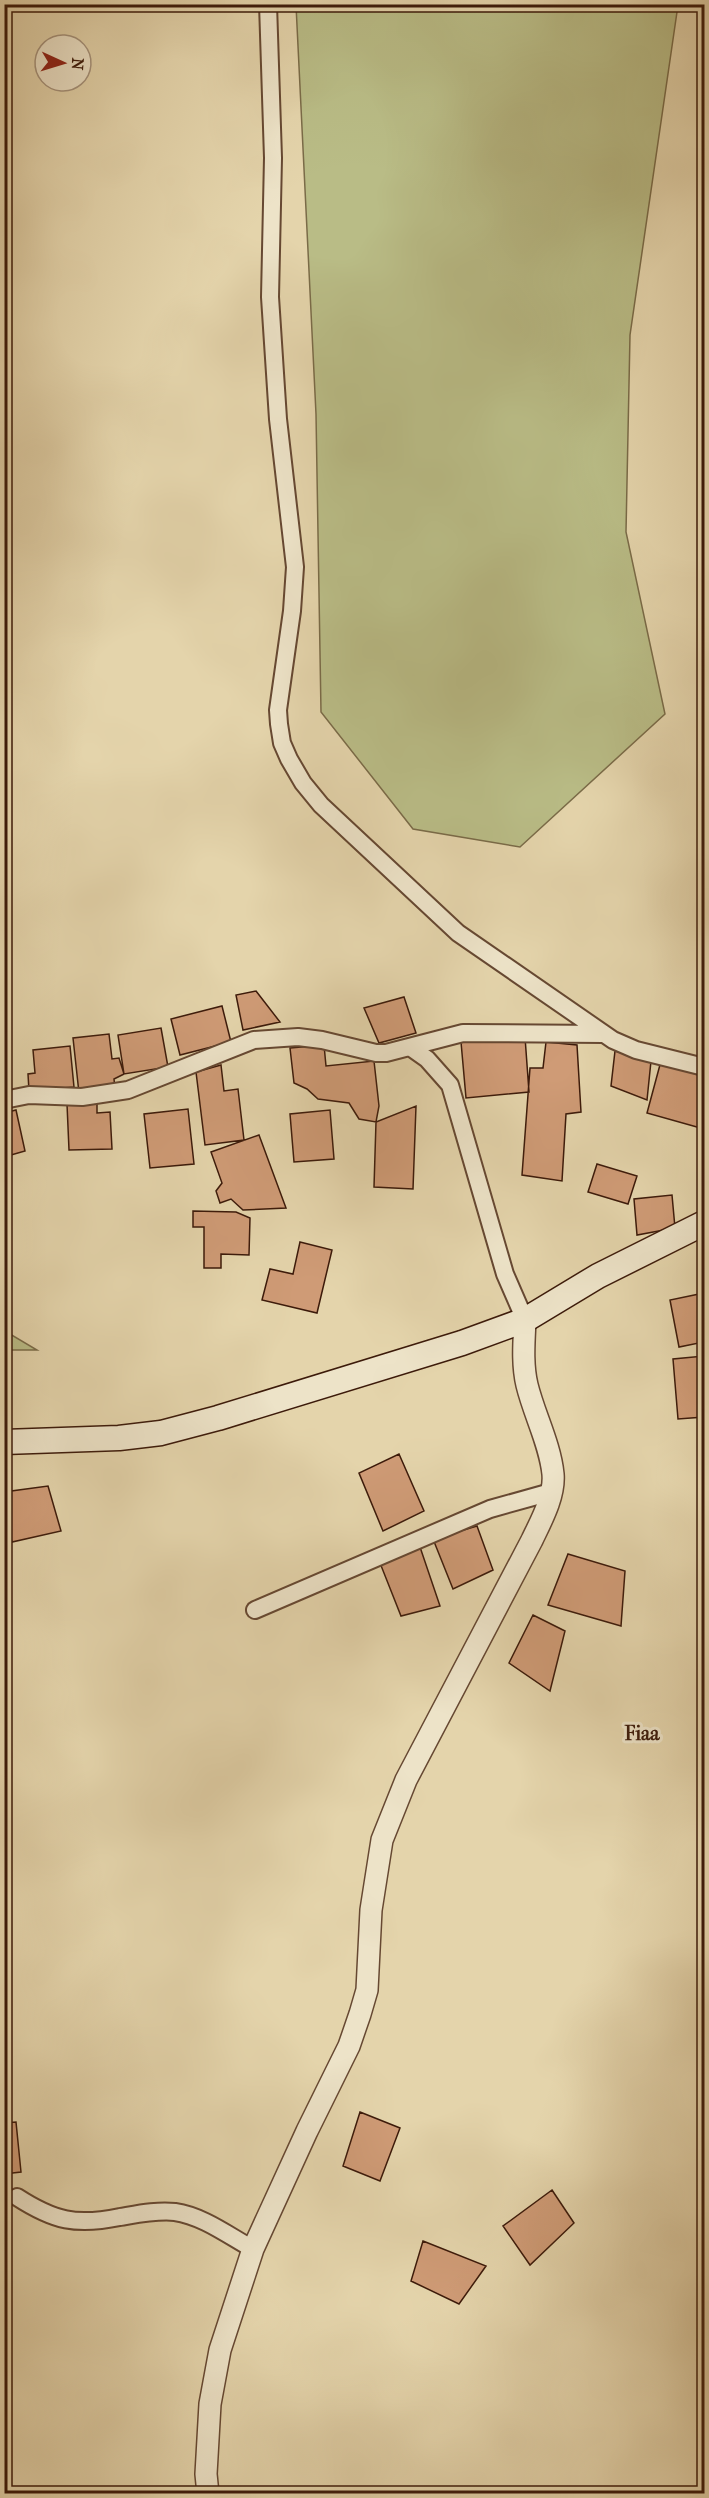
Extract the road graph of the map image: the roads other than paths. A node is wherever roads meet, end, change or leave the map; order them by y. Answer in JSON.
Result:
{"nodes":[{"id":1,"x":268,"y":4,"type":"edge"},
{"id":2,"x":604,"y":1034,"type":"junction"},
{"id":3,"x":410,"y":1047,"type":"junction"},
{"id":4,"x":705,"y":1067,"type":"edge"},
{"id":5,"x":4,"y":1100,"type":"edge"},
{"id":6,"x":705,"y":1223,"type":"edge"},
{"id":7,"x":525,"y":1320,"type":"junction"},
{"id":8,"x":4,"y":1442,"type":"edge"},
{"id":9,"x":551,"y":1492,"type":"junction"},
{"id":10,"x":255,"y":1610,"type":"dead end"},
{"id":11,"x":16,"y":2197,"type":"dead end"},
{"id":12,"x":253,"y":2249,"type":"junction"},
{"id":13,"x":208,"y":2493,"type":"edge"}],
"edges":[{"from":1,"to":2,"type":"street"},
{"from":2,"to":3,"type":"street"},
{"from":2,"to":4,"type":"street"},
{"from":3,"to":5,"type":"street"},
{"from":3,"to":7,"type":"street"},
{"from":6,"to":7,"type":"main road"},
{"from":7,"to":8,"type":"main road"},
{"from":7,"to":9,"type":"street"},
{"from":9,"to":10,"type":"street"},
{"from":9,"to":12,"type":"street"},
{"from":11,"to":12,"type":"street"},
{"from":12,"to":13,"type":"street"}]}
